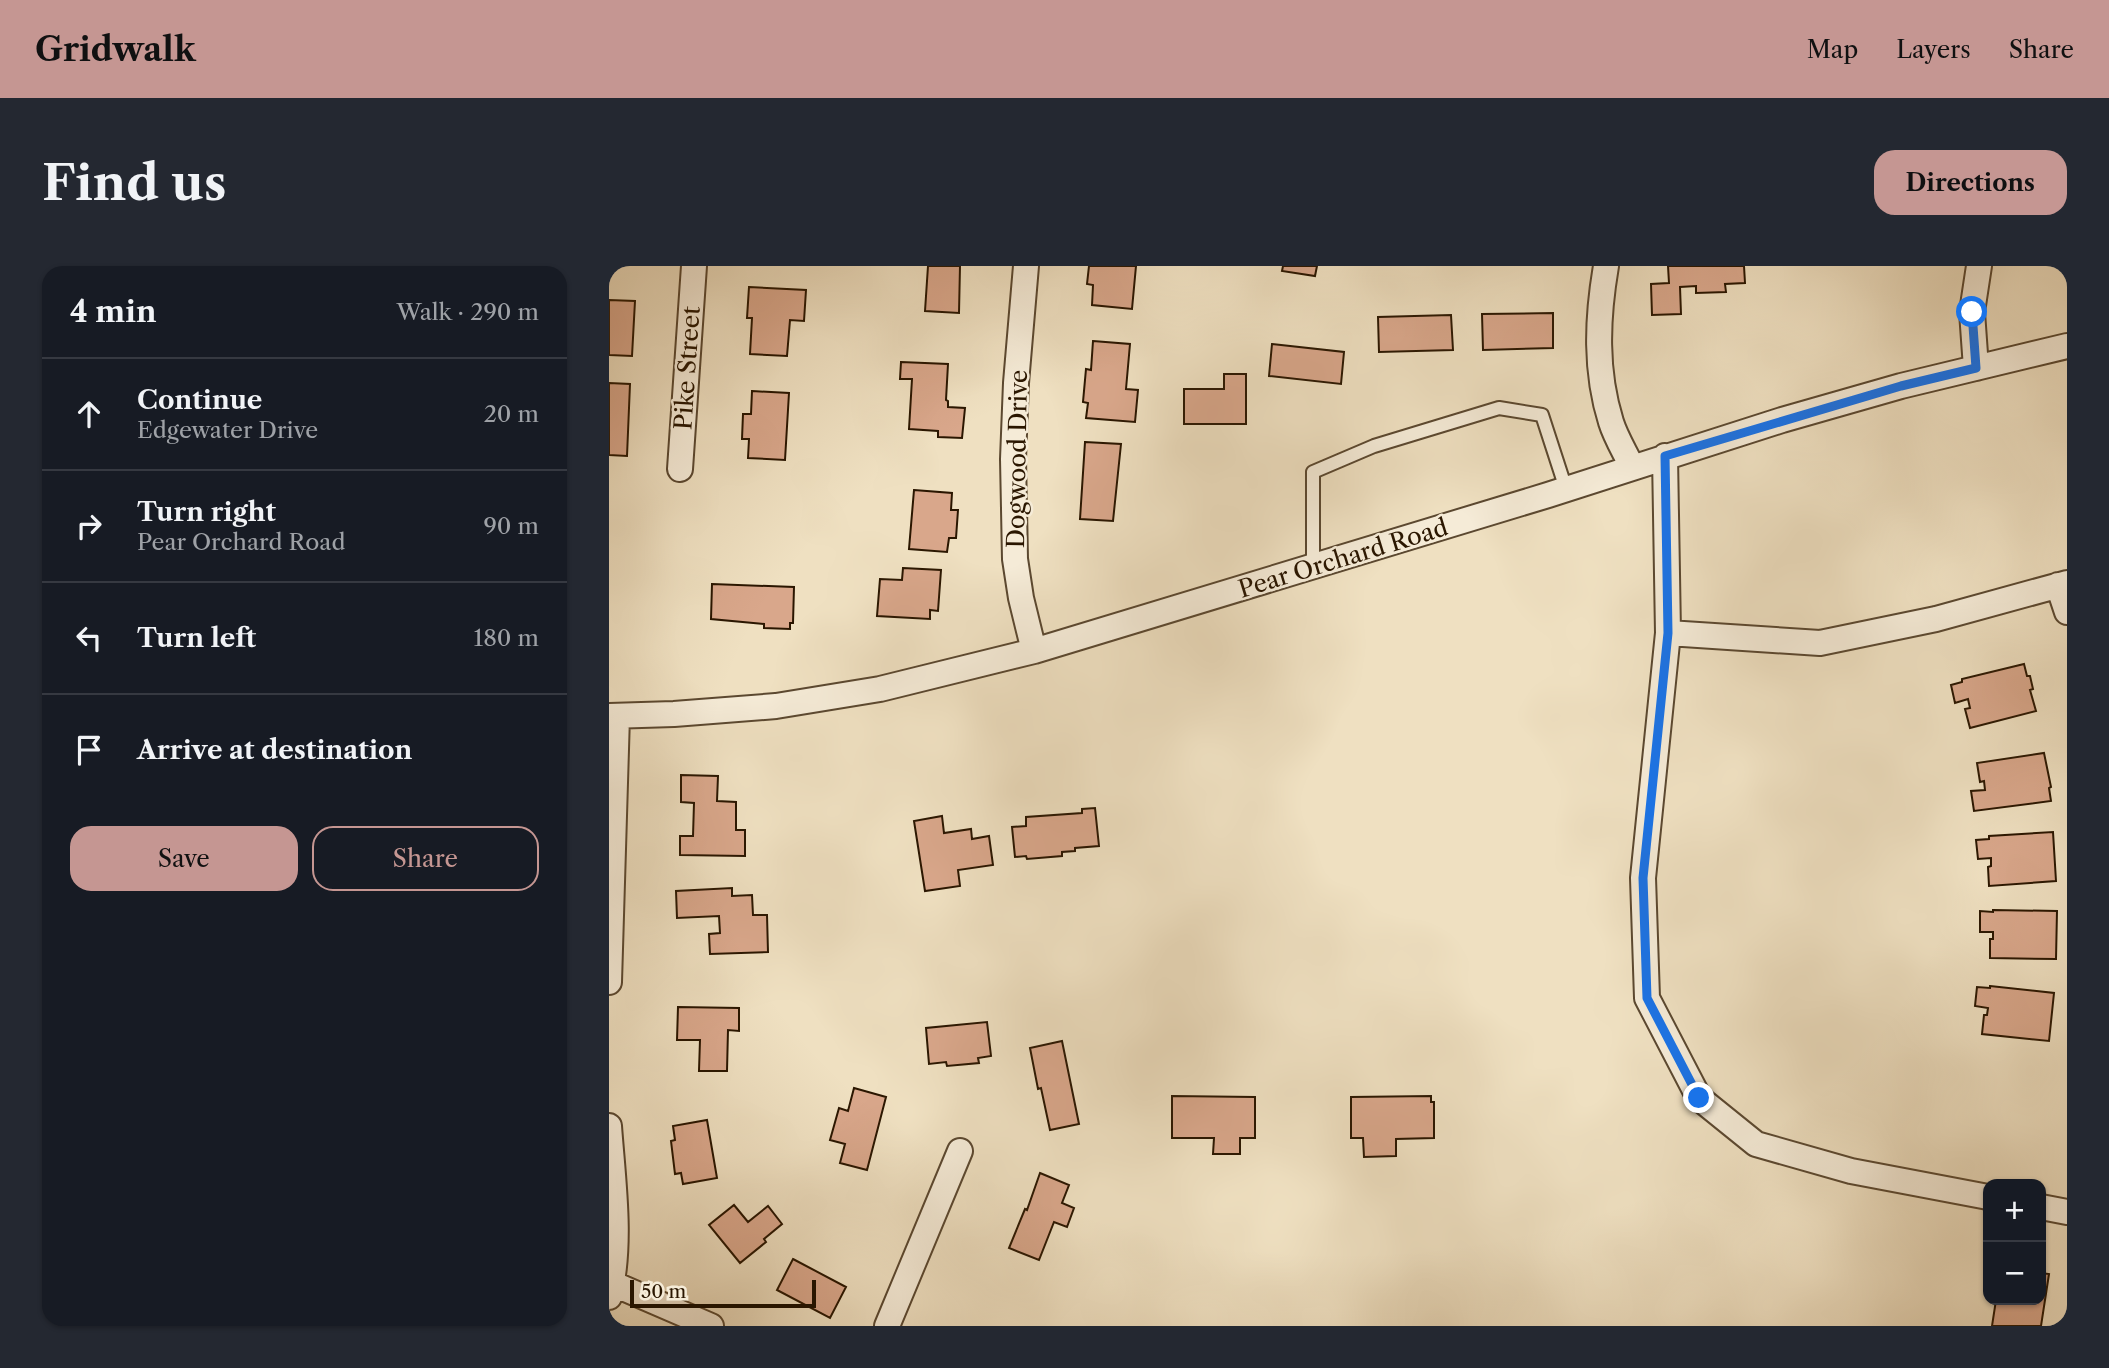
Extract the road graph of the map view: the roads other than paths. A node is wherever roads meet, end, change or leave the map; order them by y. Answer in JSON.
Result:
{"nodes":[{"id":1,"x":694,"y":266,"type":"edge"},
{"id":2,"x":1026,"y":266,"type":"edge"},
{"id":3,"x":1606,"y":266,"type":"edge"},
{"id":4,"x":1979,"y":266,"type":"edge"},
{"id":5,"x":2067,"y":346,"type":"edge"},
{"id":6,"x":1976,"y":368,"type":"junction"},
{"id":7,"x":1665,"y":456,"type":"junction"},
{"id":8,"x":1632,"y":467,"type":"junction"},
{"id":9,"x":680,"y":469,"type":"dead end"},
{"id":10,"x":1566,"y":489,"type":"junction"},
{"id":11,"x":1313,"y":567,"type":"junction"},
{"id":12,"x":2063,"y":584,"type":"edge"},
{"id":13,"x":2067,"y":612,"type":"edge"},
{"id":14,"x":1668,"y":633,"type":"junction"},
{"id":15,"x":1034,"y":651,"type":"junction"},
{"id":16,"x":613,"y":716,"type":"edge"},
{"id":17,"x":609,"y":982,"type":"edge"},
{"id":18,"x":609,"y":1126,"type":"edge"},
{"id":19,"x":960,"y":1151,"type":"dead end"},
{"id":20,"x":1983,"y":1196,"type":"edge"},
{"id":21,"x":2046,"y":1208,"type":"edge"},
{"id":22,"x":2067,"y":1212,"type":"edge"},
{"id":23,"x":610,"y":1287,"type":"edge"},
{"id":24,"x":711,"y":1326,"type":"edge"},
{"id":25,"x":887,"y":1326,"type":"edge"}],
"edges":[{"from":1,"to":9,"type":"street","name":"Pike Street"},
{"from":2,"to":15,"type":"street","name":"Dogwood Drive"},
{"from":3,"to":8,"type":"street"},
{"from":4,"to":6,"type":"street"},
{"from":5,"to":6,"type":"street","name":"Pear Orchard Road"},
{"from":6,"to":7,"type":"street","name":"Pear Orchard Road"},
{"from":7,"to":8,"type":"street","name":"Pear Orchard Road"},
{"from":7,"to":14,"type":"street"},
{"from":8,"to":10,"type":"street","name":"Pear Orchard Road"},
{"from":10,"to":11,"type":"street","name":"Pear Orchard Road"},
{"from":10,"to":11,"type":"lane"},
{"from":11,"to":15,"type":"street","name":"Pear Orchard Road"},
{"from":12,"to":13,"type":"street"},
{"from":12,"to":14,"type":"street"},
{"from":14,"to":20,"type":"street"},
{"from":15,"to":16,"type":"street","name":"Pear Orchard Road"},
{"from":16,"to":17,"type":"street"},
{"from":18,"to":23,"type":"street"},
{"from":19,"to":25,"type":"street"},
{"from":21,"to":22,"type":"street"},
{"from":23,"to":24,"type":"street"}]}
